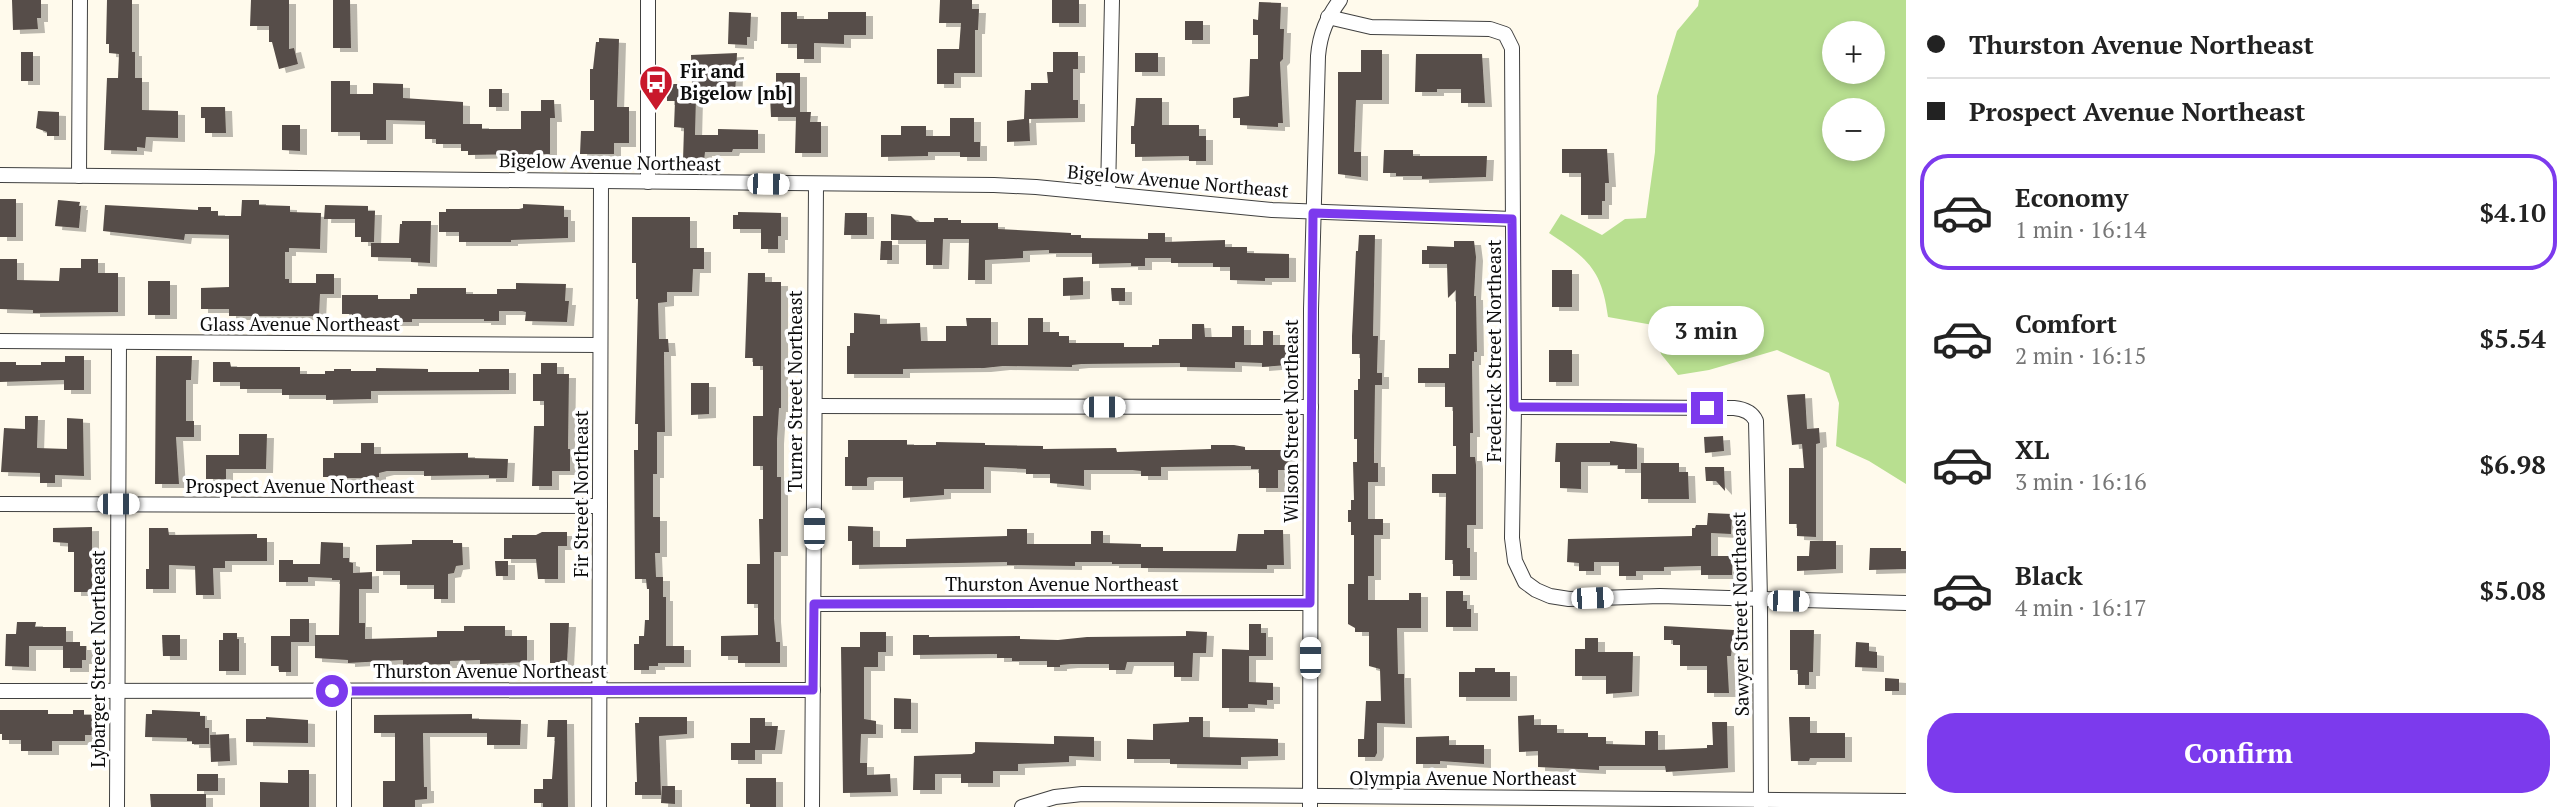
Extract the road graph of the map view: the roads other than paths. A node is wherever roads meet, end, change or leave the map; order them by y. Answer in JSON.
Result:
{"nodes":[{"id":1,"x":80,"y":0,"type":"edge"},
{"id":2,"x":648,"y":0,"type":"edge"},
{"id":3,"x":1112,"y":0,"type":"edge"},
{"id":4,"x":1340,"y":0,"type":"edge"},
{"id":5,"x":1328,"y":17,"type":"junction"},
{"id":6,"x":0,"y":175,"type":"edge"},
{"id":7,"x":79,"y":176,"type":"junction"},
{"id":8,"x":601,"y":181,"type":"junction"},
{"id":9,"x":648,"y":182,"type":"junction"},
{"id":10,"x":816,"y":184,"type":"junction"},
{"id":11,"x":1108,"y":194,"type":"junction"},
{"id":12,"x":1313,"y":213,"type":"junction"},
{"id":13,"x":1512,"y":219,"type":"junction"},
{"id":14,"x":0,"y":341,"type":"edge"},
{"id":15,"x":119,"y":342,"type":"junction"},
{"id":16,"x":600,"y":345,"type":"junction"},
{"id":17,"x":814,"y":406,"type":"junction"},
{"id":18,"x":1311,"y":407,"type":"junction"},
{"id":19,"x":1514,"y":407,"type":"junction"},
{"id":20,"x":0,"y":504,"type":"edge"},
{"id":21,"x":118,"y":504,"type":"junction"},
{"id":22,"x":600,"y":506,"type":"junction"},
{"id":23,"x":1760,"y":600,"type":"junction"},
{"id":24,"x":1310,"y":603,"type":"junction"},
{"id":25,"x":1906,"y":603,"type":"edge"},
{"id":26,"x":814,"y":604,"type":"junction"},
{"id":27,"x":599,"y":690,"type":"junction"},
{"id":28,"x":813,"y":690,"type":"junction"},
{"id":29,"x":0,"y":691,"type":"edge"},
{"id":30,"x":117,"y":691,"type":"junction"},
{"id":31,"x":344,"y":691,"type":"junction"},
{"id":32,"x":1906,"y":801,"type":"edge"},
{"id":33,"x":1310,"y":802,"type":"edge"},
{"id":34,"x":1761,"y":803,"type":"edge"},
{"id":35,"x":117,"y":807,"type":"edge"},
{"id":36,"x":344,"y":807,"type":"edge"},
{"id":37,"x":598,"y":807,"type":"edge"},
{"id":38,"x":812,"y":807,"type":"edge"},
{"id":39,"x":1022,"y":807,"type":"edge"}],
"edges":[{"from":1,"to":7,"type":"street"},
{"from":2,"to":9,"type":"street"},
{"from":3,"to":11,"type":"street"},
{"from":4,"to":5,"type":"street","name":"Wilson Street Northeast"},
{"from":5,"to":12,"type":"street","name":"Wilson Street Northeast"},
{"from":5,"to":13,"type":"street","name":"Frederick Street Northeast"},
{"from":6,"to":7,"type":"street","name":"Bigelow Avenue Northeast"},
{"from":7,"to":8,"type":"street","name":"Bigelow Avenue Northeast"},
{"from":8,"to":9,"type":"street","name":"Bigelow Avenue Northeast"},
{"from":8,"to":16,"type":"street","name":"Fir Street Northeast"},
{"from":9,"to":10,"type":"street","name":"Bigelow Avenue Northeast"},
{"from":10,"to":11,"type":"street","name":"Bigelow Avenue Northeast"},
{"from":10,"to":17,"type":"street","name":"Turner Street Northeast"},
{"from":11,"to":12,"type":"street","name":"Bigelow Avenue Northeast"},
{"from":12,"to":13,"type":"street","name":"Bigelow Avenue Northeast"},
{"from":12,"to":18,"type":"street","name":"Wilson Street Northeast"},
{"from":13,"to":19,"type":"street","name":"Frederick Street Northeast"},
{"from":14,"to":15,"type":"street","name":"Glass Avenue Northeast"},
{"from":15,"to":16,"type":"street","name":"Glass Avenue Northeast"},
{"from":15,"to":21,"type":"street","name":"Lybarger Street Northeast"},
{"from":16,"to":22,"type":"street","name":"Fir Street Northeast"},
{"from":17,"to":18,"type":"street"},
{"from":17,"to":26,"type":"street","name":"Turner Street Northeast"},
{"from":18,"to":24,"type":"street","name":"Wilson Street Northeast"},
{"from":19,"to":23,"type":"street","name":"Frederick Street Northeast"},
{"from":19,"to":23,"type":"street","name":"Sawyer Street Northeast"},
{"from":20,"to":21,"type":"street","name":"Prospect Avenue Northeast"},
{"from":21,"to":22,"type":"street","name":"Prospect Avenue Northeast"},
{"from":21,"to":30,"type":"street","name":"Lybarger Street Northeast"},
{"from":22,"to":27,"type":"street","name":"Fir Street Northeast"},
{"from":23,"to":25,"type":"street"},
{"from":23,"to":34,"type":"street","name":"Sawyer Street Northeast"},
{"from":24,"to":26,"type":"street","name":"Thurston Avenue Northeast"},
{"from":24,"to":33,"type":"street","name":"Wilson Street Northeast"},
{"from":26,"to":28,"type":"street","name":"Turner Street Northeast"},
{"from":27,"to":28,"type":"street","name":"Thurston Avenue Northeast"},
{"from":27,"to":31,"type":"street","name":"Thurston Avenue Northeast"},
{"from":27,"to":37,"type":"street","name":"Fir Street Northeast"},
{"from":28,"to":38,"type":"street","name":"Turner Street Northeast"},
{"from":29,"to":30,"type":"street","name":"Thurston Avenue Northeast"},
{"from":30,"to":31,"type":"street","name":"Thurston Avenue Northeast"},
{"from":30,"to":35,"type":"street","name":"Lybarger Street Northeast"},
{"from":31,"to":36,"type":"street"},
{"from":32,"to":34,"type":"street","name":"Olympia Avenue Northeast"},
{"from":33,"to":34,"type":"street","name":"Olympia Avenue Northeast"},
{"from":33,"to":39,"type":"street","name":"Olympia Avenue Northeast"}]}
